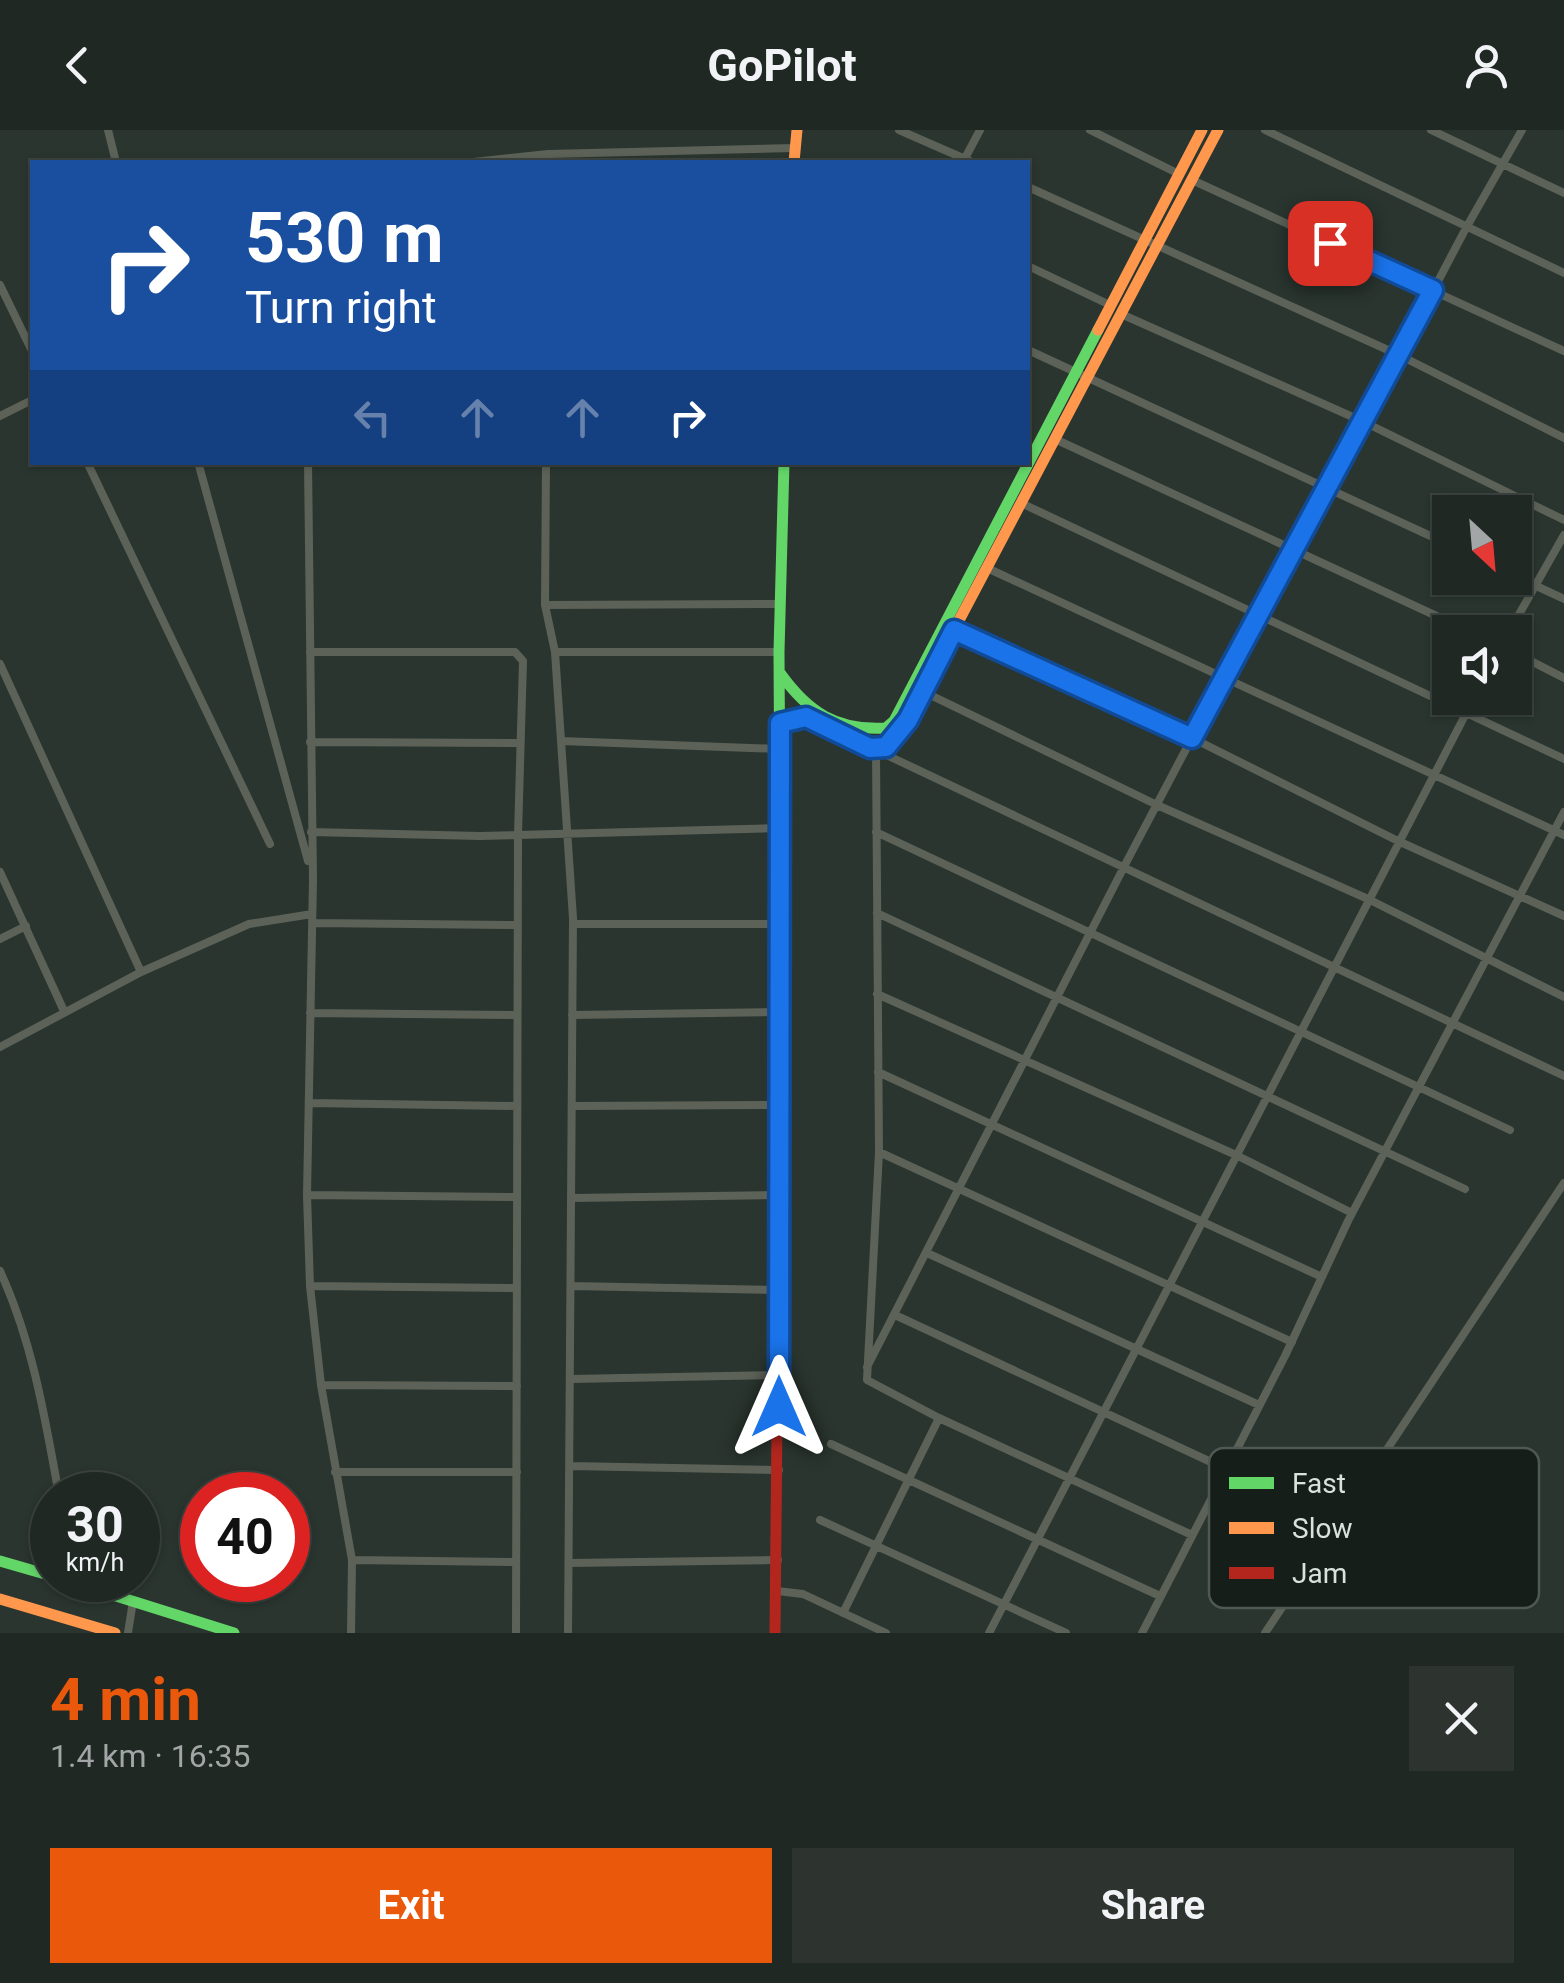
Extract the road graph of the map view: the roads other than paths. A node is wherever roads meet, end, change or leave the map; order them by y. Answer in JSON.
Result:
{"nodes":[{"id":1,"x":108,"y":130,"type":"edge"},
{"id":2,"x":797,"y":130,"type":"edge"},
{"id":3,"x":899,"y":130,"type":"edge"},
{"id":4,"x":980,"y":130,"type":"edge"},
{"id":5,"x":1090,"y":130,"type":"edge"},
{"id":6,"x":1202,"y":130,"type":"edge"},
{"id":7,"x":1218,"y":130,"type":"edge"},
{"id":8,"x":1264,"y":130,"type":"edge"},
{"id":9,"x":1431,"y":130,"type":"edge"},
{"id":10,"x":1522,"y":130,"type":"edge"},
{"id":11,"x":794,"y":148,"type":"junction"},
{"id":12,"x":548,"y":158,"type":"edge"},
{"id":13,"x":116,"y":160,"type":"edge"},
{"id":14,"x":510,"y":160,"type":"edge"},
{"id":15,"x":794,"y":160,"type":"edge"},
{"id":16,"x":965,"y":160,"type":"edge"},
{"id":17,"x":967,"y":160,"type":"edge"},
{"id":18,"x":1504,"y":165,"type":"junction"},
{"id":19,"x":1179,"y":174,"type":"junction"},
{"id":20,"x":1192,"y":180,"type":"junction"},
{"id":21,"x":1030,"y":188,"type":"edge"},
{"id":22,"x":1564,"y":192,"type":"edge"},
{"id":23,"x":1466,"y":228,"type":"junction"},
{"id":24,"x":1144,"y":238,"type":"junction"},
{"id":25,"x":1157,"y":244,"type":"junction"},
{"id":26,"x":1030,"y":267,"type":"edge"},
{"id":27,"x":1564,"y":273,"type":"edge"},
{"id":28,"x":0,"y":285,"type":"edge"},
{"id":29,"x":1433,"y":290,"type":"junction"},
{"id":30,"x":1110,"y":305,"type":"junction"},
{"id":31,"x":1121,"y":314,"type":"junction"},
{"id":32,"x":30,"y":347,"type":"edge"},
{"id":33,"x":1030,"y":351,"type":"edge"},
{"id":34,"x":1564,"y":351,"type":"edge"},
{"id":35,"x":1399,"y":355,"type":"junction"},
{"id":36,"x":1082,"y":375,"type":"junction"},
{"id":37,"x":30,"y":401,"type":"edge"},
{"id":38,"x":0,"y":416,"type":"edge"},
{"id":39,"x":1364,"y":422,"type":"junction"},
{"id":40,"x":1564,"y":438,"type":"edge"},
{"id":41,"x":1057,"y":440,"type":"junction"},
{"id":42,"x":87,"y":465,"type":"edge"},
{"id":43,"x":199,"y":465,"type":"edge"},
{"id":44,"x":308,"y":465,"type":"edge"},
{"id":45,"x":546,"y":465,"type":"edge"},
{"id":46,"x":784,"y":465,"type":"edge"},
{"id":47,"x":1325,"y":486,"type":"junction"},
{"id":48,"x":1022,"y":504,"type":"junction"},
{"id":49,"x":1564,"y":520,"type":"edge"},
{"id":50,"x":1564,"y":535,"type":"edge"},
{"id":51,"x":1432,"y":537,"type":"edge"},
{"id":52,"x":1291,"y":550,"type":"junction"},
{"id":53,"x":987,"y":568,"type":"junction"},
{"id":54,"x":1534,"y":585,"type":"junction"},
{"id":55,"x":1564,"y":599,"type":"edge"},
{"id":56,"x":779,"y":604,"type":"junction"},
{"id":57,"x":546,"y":605,"type":"junction"},
{"id":58,"x":1257,"y":614,"type":"junction"},
{"id":59,"x":1434,"y":615,"type":"edge"},
{"id":60,"x":1518,"y":615,"type":"edge"},
{"id":61,"x":954,"y":630,"type":"junction"},
{"id":62,"x":310,"y":652,"type":"junction"},
{"id":63,"x":555,"y":652,"type":"junction"},
{"id":64,"x":779,"y":652,"type":"junction"},
{"id":65,"x":1532,"y":662,"type":"edge"},
{"id":66,"x":0,"y":664,"type":"edge"},
{"id":67,"x":780,"y":674,"type":"junction"},
{"id":68,"x":1225,"y":676,"type":"junction"},
{"id":69,"x":1564,"y":678,"type":"edge"},
{"id":70,"x":922,"y":691,"type":"junction"},
{"id":71,"x":1432,"y":697,"type":"edge"},
{"id":72,"x":1465,"y":715,"type":"edge"},
{"id":73,"x":1470,"y":715,"type":"edge"},
{"id":74,"x":780,"y":723,"type":"junction"},
{"id":75,"x":1192,"y":738,"type":"junction"},
{"id":76,"x":310,"y":742,"type":"junction"},
{"id":77,"x":561,"y":742,"type":"junction"},
{"id":78,"x":520,"y":743,"type":"junction"},
{"id":79,"x":780,"y":748,"type":"junction"},
{"id":80,"x":876,"y":750,"type":"junction"},
{"id":81,"x":1564,"y":759,"type":"edge"},
{"id":82,"x":1432,"y":776,"type":"junction"},
{"id":83,"x":1157,"y":805,"type":"junction"},
{"id":84,"x":1564,"y":812,"type":"edge"},
{"id":85,"x":782,"y":828,"type":"junction"},
{"id":86,"x":1554,"y":831,"type":"junction"},
{"id":87,"x":312,"y":832,"type":"junction"},
{"id":88,"x":876,"y":832,"type":"junction"},
{"id":89,"x":567,"y":834,"type":"junction"},
{"id":90,"x":518,"y":835,"type":"junction"},
{"id":91,"x":1564,"y":836,"type":"edge"},
{"id":92,"x":1398,"y":842,"type":"junction"},
{"id":93,"x":270,"y":844,"type":"dead end"},
{"id":94,"x":1123,"y":869,"type":"junction"},
{"id":95,"x":0,"y":872,"type":"edge"},
{"id":96,"x":312,"y":880,"type":"junction"},
{"id":97,"x":1521,"y":894,"type":"junction"},
{"id":98,"x":1368,"y":899,"type":"junction"},
{"id":99,"x":876,"y":913,"type":"junction"},
{"id":100,"x":1564,"y":916,"type":"edge"},
{"id":101,"x":312,"y":919,"type":"junction"},
{"id":102,"x":518,"y":924,"type":"junction"},
{"id":103,"x":573,"y":924,"type":"junction"},
{"id":104,"x":782,"y":924,"type":"junction"},
{"id":105,"x":26,"y":926,"type":"junction"},
{"id":106,"x":1090,"y":932,"type":"junction"},
{"id":107,"x":0,"y":939,"type":"edge"},
{"id":108,"x":1488,"y":959,"type":"junction"},
{"id":109,"x":1333,"y":966,"type":"junction"},
{"id":110,"x":141,"y":972,"type":"junction"},
{"id":111,"x":878,"y":994,"type":"junction"},
{"id":112,"x":1058,"y":996,"type":"junction"},
{"id":113,"x":1564,"y":997,"type":"edge"},
{"id":114,"x":64,"y":1010,"type":"junction"},
{"id":115,"x":782,"y":1012,"type":"junction"},
{"id":116,"x":310,"y":1013,"type":"junction"},
{"id":117,"x":572,"y":1015,"type":"junction"},
{"id":118,"x":517,"y":1016,"type":"junction"},
{"id":119,"x":1454,"y":1023,"type":"junction"},
{"id":120,"x":1300,"y":1031,"type":"junction"},
{"id":121,"x":0,"y":1047,"type":"edge"},
{"id":122,"x":1026,"y":1060,"type":"junction"},
{"id":123,"x":878,"y":1072,"type":"junction"},
{"id":124,"x":1564,"y":1076,"type":"edge"},
{"id":125,"x":1420,"y":1088,"type":"junction"},
{"id":126,"x":1266,"y":1096,"type":"junction"},
{"id":127,"x":309,"y":1103,"type":"junction"},
{"id":128,"x":781,"y":1105,"type":"junction"},
{"id":129,"x":517,"y":1106,"type":"junction"},
{"id":130,"x":572,"y":1106,"type":"junction"},
{"id":131,"x":993,"y":1124,"type":"junction"},
{"id":132,"x":1510,"y":1130,"type":"dead end"},
{"id":133,"x":879,"y":1152,"type":"junction"},
{"id":134,"x":1385,"y":1152,"type":"junction"},
{"id":135,"x":1236,"y":1155,"type":"junction"},
{"id":136,"x":1564,"y":1183,"type":"edge"},
{"id":137,"x":959,"y":1189,"type":"junction"},
{"id":138,"x":1466,"y":1189,"type":"dead end"},
{"id":139,"x":780,"y":1194,"type":"junction"},
{"id":140,"x":307,"y":1195,"type":"junction"},
{"id":141,"x":517,"y":1198,"type":"junction"},
{"id":142,"x":572,"y":1198,"type":"junction"},
{"id":143,"x":1352,"y":1213,"type":"junction"},
{"id":144,"x":1202,"y":1221,"type":"junction"},
{"id":145,"x":926,"y":1253,"type":"junction"},
{"id":146,"x":0,"y":1271,"type":"edge"},
{"id":147,"x":1322,"y":1277,"type":"junction"},
{"id":148,"x":310,"y":1286,"type":"junction"},
{"id":149,"x":572,"y":1286,"type":"junction"},
{"id":150,"x":1169,"y":1286,"type":"junction"},
{"id":151,"x":517,"y":1288,"type":"junction"},
{"id":152,"x":780,"y":1290,"type":"junction"},
{"id":153,"x":895,"y":1315,"type":"junction"},
{"id":154,"x":1292,"y":1342,"type":"junction"},
{"id":155,"x":1137,"y":1349,"type":"junction"},
{"id":156,"x":866,"y":1370,"type":"junction"},
{"id":157,"x":779,"y":1375,"type":"junction"},
{"id":158,"x":572,"y":1379,"type":"junction"},
{"id":159,"x":321,"y":1385,"type":"junction"},
{"id":160,"x":517,"y":1386,"type":"junction"},
{"id":161,"x":1260,"y":1405,"type":"junction"},
{"id":162,"x":1104,"y":1412,"type":"junction"},
{"id":163,"x":938,"y":1418,"type":"junction"},
{"id":164,"x":831,"y":1444,"type":"dead end"},
{"id":165,"x":1238,"y":1448,"type":"edge"},
{"id":166,"x":1388,"y":1448,"type":"edge"},
{"id":167,"x":1209,"y":1462,"type":"edge"},
{"id":168,"x":571,"y":1466,"type":"junction"},
{"id":169,"x":779,"y":1470,"type":"junction"},
{"id":170,"x":55,"y":1472,"type":"edge"},
{"id":171,"x":335,"y":1472,"type":"junction"},
{"id":172,"x":516,"y":1472,"type":"junction"},
{"id":173,"x":1071,"y":1478,"type":"junction"},
{"id":174,"x":908,"y":1480,"type":"junction"},
{"id":175,"x":1209,"y":1502,"type":"edge"},
{"id":176,"x":820,"y":1520,"type":"dead end"},
{"id":177,"x":1192,"y":1534,"type":"junction"},
{"id":178,"x":1038,"y":1540,"type":"junction"},
{"id":179,"x":876,"y":1545,"type":"junction"},
{"id":180,"x":352,"y":1560,"type":"junction"},
{"id":181,"x":778,"y":1560,"type":"junction"},
{"id":182,"x":0,"y":1561,"type":"edge"},
{"id":183,"x":516,"y":1562,"type":"junction"},
{"id":184,"x":569,"y":1563,"type":"junction"},
{"id":185,"x":30,"y":1570,"type":"edge"},
{"id":186,"x":777,"y":1591,"type":"junction"},
{"id":187,"x":1160,"y":1596,"type":"junction"},
{"id":188,"x":0,"y":1600,"type":"edge"},
{"id":189,"x":133,"y":1602,"type":"edge"},
{"id":190,"x":139,"y":1602,"type":"edge"},
{"id":191,"x":1005,"y":1603,"type":"junction"},
{"id":192,"x":1282,"y":1608,"type":"edge"},
{"id":193,"x":843,"y":1613,"type":"junction"},
{"id":194,"x":115,"y":1633,"type":"edge"},
{"id":195,"x":128,"y":1633,"type":"edge"},
{"id":196,"x":234,"y":1633,"type":"edge"},
{"id":197,"x":351,"y":1633,"type":"edge"},
{"id":198,"x":516,"y":1633,"type":"edge"},
{"id":199,"x":568,"y":1633,"type":"edge"},
{"id":200,"x":776,"y":1633,"type":"edge"},
{"id":201,"x":886,"y":1633,"type":"edge"},
{"id":202,"x":989,"y":1633,"type":"edge"},
{"id":203,"x":1066,"y":1633,"type":"edge"},
{"id":204,"x":1142,"y":1633,"type":"edge"},
{"id":205,"x":1265,"y":1633,"type":"edge"}],
"edges":[{"from":1,"to":13,"type":"street"},
{"from":2,"to":11,"type":"main road"},
{"from":3,"to":16,"type":"street"},
{"from":4,"to":17,"type":"street"},
{"from":5,"to":19,"type":"street"},
{"from":6,"to":19,"type":"main road"},
{"from":7,"to":20,"type":"main road"},
{"from":8,"to":23,"type":"street"},
{"from":9,"to":18,"type":"street"},
{"from":10,"to":18,"type":"street"},
{"from":11,"to":12,"type":"street"},
{"from":11,"to":15,"type":"main road"},
{"from":12,"to":14,"type":"street"},
{"from":18,"to":22,"type":"street"},
{"from":18,"to":23,"type":"street"},
{"from":19,"to":24,"type":"main road"},
{"from":20,"to":25,"type":"main road"},
{"from":20,"to":29,"type":"street"},
{"from":21,"to":24,"type":"street"},
{"from":23,"to":27,"type":"street"},
{"from":23,"to":29,"type":"street"},
{"from":24,"to":25,"type":"street"},
{"from":24,"to":30,"type":"main road"},
{"from":25,"to":31,"type":"main road"},
{"from":25,"to":35,"type":"street"},
{"from":26,"to":30,"type":"street"},
{"from":28,"to":32,"type":"street"},
{"from":29,"to":34,"type":"street"},
{"from":29,"to":35,"type":"street"},
{"from":30,"to":36,"type":"main road"},
{"from":31,"to":36,"type":"main road"},
{"from":31,"to":39,"type":"street"},
{"from":33,"to":36,"type":"street"},
{"from":35,"to":39,"type":"street"},
{"from":35,"to":40,"type":"street"},
{"from":36,"to":41,"type":"main road"},
{"from":36,"to":47,"type":"street"},
{"from":36,"to":67,"type":"main road"},
{"from":37,"to":38,"type":"street"},
{"from":39,"to":47,"type":"street"},
{"from":39,"to":49,"type":"street"},
{"from":41,"to":48,"type":"main road"},
{"from":41,"to":52,"type":"street"},
{"from":42,"to":93,"type":"street"},
{"from":43,"to":96,"type":"street"},
{"from":44,"to":62,"type":"street"},
{"from":45,"to":57,"type":"street"},
{"from":46,"to":56,"type":"main road"},
{"from":47,"to":51,"type":"street"},
{"from":47,"to":52,"type":"street"},
{"from":48,"to":53,"type":"main road"},
{"from":48,"to":58,"type":"street"},
{"from":50,"to":54,"type":"street"},
{"from":52,"to":58,"type":"street"},
{"from":52,"to":59,"type":"street"},
{"from":53,"to":61,"type":"main road"},
{"from":53,"to":68,"type":"street"},
{"from":54,"to":55,"type":"street"},
{"from":54,"to":60,"type":"street"},
{"from":56,"to":57,"type":"street"},
{"from":56,"to":64,"type":"main road"},
{"from":57,"to":63,"type":"street"},
{"from":58,"to":68,"type":"street"},
{"from":58,"to":71,"type":"street"},
{"from":61,"to":70,"type":"main road"},
{"from":61,"to":75,"type":"street"},
{"from":62,"to":76,"type":"street"},
{"from":62,"to":78,"type":"street"},
{"from":63,"to":64,"type":"street"},
{"from":63,"to":77,"type":"street"},
{"from":64,"to":67,"type":"main road"},
{"from":65,"to":69,"type":"street"},
{"from":66,"to":110,"type":"street"},
{"from":67,"to":74,"type":"main road"},
{"from":68,"to":75,"type":"street"},
{"from":68,"to":82,"type":"street"},
{"from":70,"to":80,"type":"main road"},
{"from":70,"to":83,"type":"street"},
{"from":72,"to":82,"type":"street"},
{"from":73,"to":81,"type":"street"},
{"from":74,"to":79,"type":"main road"},
{"from":74,"to":80,"type":"main road"},
{"from":75,"to":83,"type":"street"},
{"from":75,"to":92,"type":"street"},
{"from":76,"to":78,"type":"street"},
{"from":76,"to":87,"type":"street"},
{"from":77,"to":79,"type":"street"},
{"from":77,"to":89,"type":"street"},
{"from":78,"to":90,"type":"street"},
{"from":79,"to":85,"type":"main road"},
{"from":80,"to":88,"type":"street"},
{"from":80,"to":94,"type":"street"},
{"from":82,"to":86,"type":"street"},
{"from":82,"to":92,"type":"street"},
{"from":83,"to":94,"type":"street"},
{"from":83,"to":98,"type":"street"},
{"from":84,"to":86,"type":"street"},
{"from":85,"to":89,"type":"street"},
{"from":85,"to":104,"type":"main road"},
{"from":86,"to":91,"type":"street"},
{"from":86,"to":97,"type":"street"},
{"from":87,"to":90,"type":"street"},
{"from":87,"to":96,"type":"street"},
{"from":88,"to":99,"type":"street"},
{"from":88,"to":106,"type":"street"},
{"from":89,"to":90,"type":"street"},
{"from":89,"to":103,"type":"street"},
{"from":90,"to":102,"type":"street"},
{"from":92,"to":97,"type":"street"},
{"from":92,"to":98,"type":"street"},
{"from":94,"to":106,"type":"street"},
{"from":94,"to":109,"type":"street"},
{"from":95,"to":105,"type":"street"},
{"from":96,"to":101,"type":"street"},
{"from":97,"to":100,"type":"street"},
{"from":97,"to":108,"type":"street"},
{"from":98,"to":108,"type":"street"},
{"from":98,"to":109,"type":"street"},
{"from":99,"to":111,"type":"street"},
{"from":99,"to":112,"type":"street"},
{"from":101,"to":102,"type":"street"},
{"from":101,"to":110,"type":"street"},
{"from":101,"to":116,"type":"street"},
{"from":102,"to":118,"type":"street"},
{"from":103,"to":104,"type":"street"},
{"from":103,"to":117,"type":"street"},
{"from":104,"to":115,"type":"main road"},
{"from":105,"to":107,"type":"street"},
{"from":105,"to":114,"type":"street"},
{"from":106,"to":112,"type":"street"},
{"from":106,"to":120,"type":"street"},
{"from":108,"to":113,"type":"street"},
{"from":108,"to":119,"type":"street"},
{"from":109,"to":119,"type":"street"},
{"from":109,"to":120,"type":"street"},
{"from":110,"to":114,"type":"street"},
{"from":111,"to":122,"type":"street"},
{"from":111,"to":123,"type":"street"},
{"from":112,"to":122,"type":"street"},
{"from":112,"to":126,"type":"street"},
{"from":114,"to":121,"type":"street"},
{"from":115,"to":117,"type":"street"},
{"from":115,"to":128,"type":"main road"},
{"from":116,"to":118,"type":"street"},
{"from":116,"to":127,"type":"street"},
{"from":117,"to":130,"type":"street"},
{"from":118,"to":129,"type":"street"},
{"from":119,"to":124,"type":"street"},
{"from":119,"to":125,"type":"street"},
{"from":120,"to":125,"type":"street"},
{"from":120,"to":126,"type":"street"},
{"from":122,"to":131,"type":"street"},
{"from":122,"to":135,"type":"street"},
{"from":123,"to":131,"type":"street"},
{"from":123,"to":133,"type":"street"},
{"from":125,"to":132,"type":"street"},
{"from":125,"to":134,"type":"street"},
{"from":126,"to":134,"type":"street"},
{"from":126,"to":135,"type":"street"},
{"from":127,"to":129,"type":"street"},
{"from":127,"to":140,"type":"street"},
{"from":128,"to":130,"type":"street"},
{"from":128,"to":139,"type":"main road"},
{"from":129,"to":141,"type":"street"},
{"from":130,"to":142,"type":"street"},
{"from":131,"to":137,"type":"street"},
{"from":131,"to":144,"type":"street"},
{"from":133,"to":137,"type":"street"},
{"from":133,"to":156,"type":"street"},
{"from":134,"to":138,"type":"street"},
{"from":134,"to":143,"type":"street"},
{"from":135,"to":143,"type":"street"},
{"from":135,"to":144,"type":"street"},
{"from":136,"to":166,"type":"street"},
{"from":137,"to":145,"type":"street"},
{"from":137,"to":150,"type":"street"},
{"from":139,"to":142,"type":"street"},
{"from":139,"to":152,"type":"main road"},
{"from":140,"to":141,"type":"street"},
{"from":140,"to":148,"type":"street"},
{"from":141,"to":151,"type":"street"},
{"from":142,"to":149,"type":"street"},
{"from":143,"to":147,"type":"street"},
{"from":144,"to":147,"type":"street"},
{"from":144,"to":150,"type":"street"},
{"from":145,"to":153,"type":"street"},
{"from":145,"to":155,"type":"street"},
{"from":146,"to":170,"type":"street"},
{"from":147,"to":154,"type":"street"},
{"from":148,"to":151,"type":"street"},
{"from":148,"to":159,"type":"street"},
{"from":149,"to":152,"type":"street"},
{"from":149,"to":158,"type":"street"},
{"from":150,"to":154,"type":"street"},
{"from":150,"to":155,"type":"street"},
{"from":151,"to":160,"type":"street"},
{"from":152,"to":157,"type":"main road"},
{"from":153,"to":156,"type":"street"},
{"from":153,"to":162,"type":"street"},
{"from":154,"to":161,"type":"street"},
{"from":155,"to":161,"type":"street"},
{"from":155,"to":162,"type":"street"},
{"from":156,"to":163,"type":"street"},
{"from":157,"to":158,"type":"street"},
{"from":157,"to":169,"type":"main road"},
{"from":158,"to":168,"type":"street"},
{"from":159,"to":160,"type":"street"},
{"from":159,"to":171,"type":"street"},
{"from":160,"to":172,"type":"street"},
{"from":161,"to":165,"type":"street"},
{"from":162,"to":167,"type":"street"},
{"from":162,"to":173,"type":"street"},
{"from":163,"to":173,"type":"street"},
{"from":163,"to":174,"type":"street"},
{"from":164,"to":174,"type":"street"},
{"from":168,"to":169,"type":"street"},
{"from":168,"to":184,"type":"street"},
{"from":169,"to":181,"type":"main road"},
{"from":171,"to":172,"type":"street"},
{"from":171,"to":180,"type":"street"},
{"from":172,"to":183,"type":"street"},
{"from":173,"to":177,"type":"street"},
{"from":173,"to":178,"type":"street"},
{"from":174,"to":178,"type":"street"},
{"from":174,"to":179,"type":"street"},
{"from":175,"to":177,"type":"street"},
{"from":176,"to":179,"type":"street"},
{"from":177,"to":187,"type":"street"},
{"from":178,"to":187,"type":"street"},
{"from":178,"to":191,"type":"street"},
{"from":179,"to":191,"type":"street"},
{"from":179,"to":193,"type":"street"},
{"from":180,"to":183,"type":"street"},
{"from":180,"to":197,"type":"street"},
{"from":181,"to":184,"type":"street"},
{"from":181,"to":186,"type":"main road"},
{"from":182,"to":185,"type":"main road"},
{"from":183,"to":198,"type":"street"},
{"from":184,"to":199,"type":"street"},
{"from":186,"to":193,"type":"street"},
{"from":186,"to":200,"type":"main road"},
{"from":187,"to":204,"type":"street"},
{"from":188,"to":194,"type":"main road"},
{"from":189,"to":195,"type":"street"},
{"from":190,"to":196,"type":"main road"},
{"from":191,"to":202,"type":"street"},
{"from":191,"to":203,"type":"street"},
{"from":192,"to":205,"type":"street"},
{"from":193,"to":201,"type":"street"}]}
